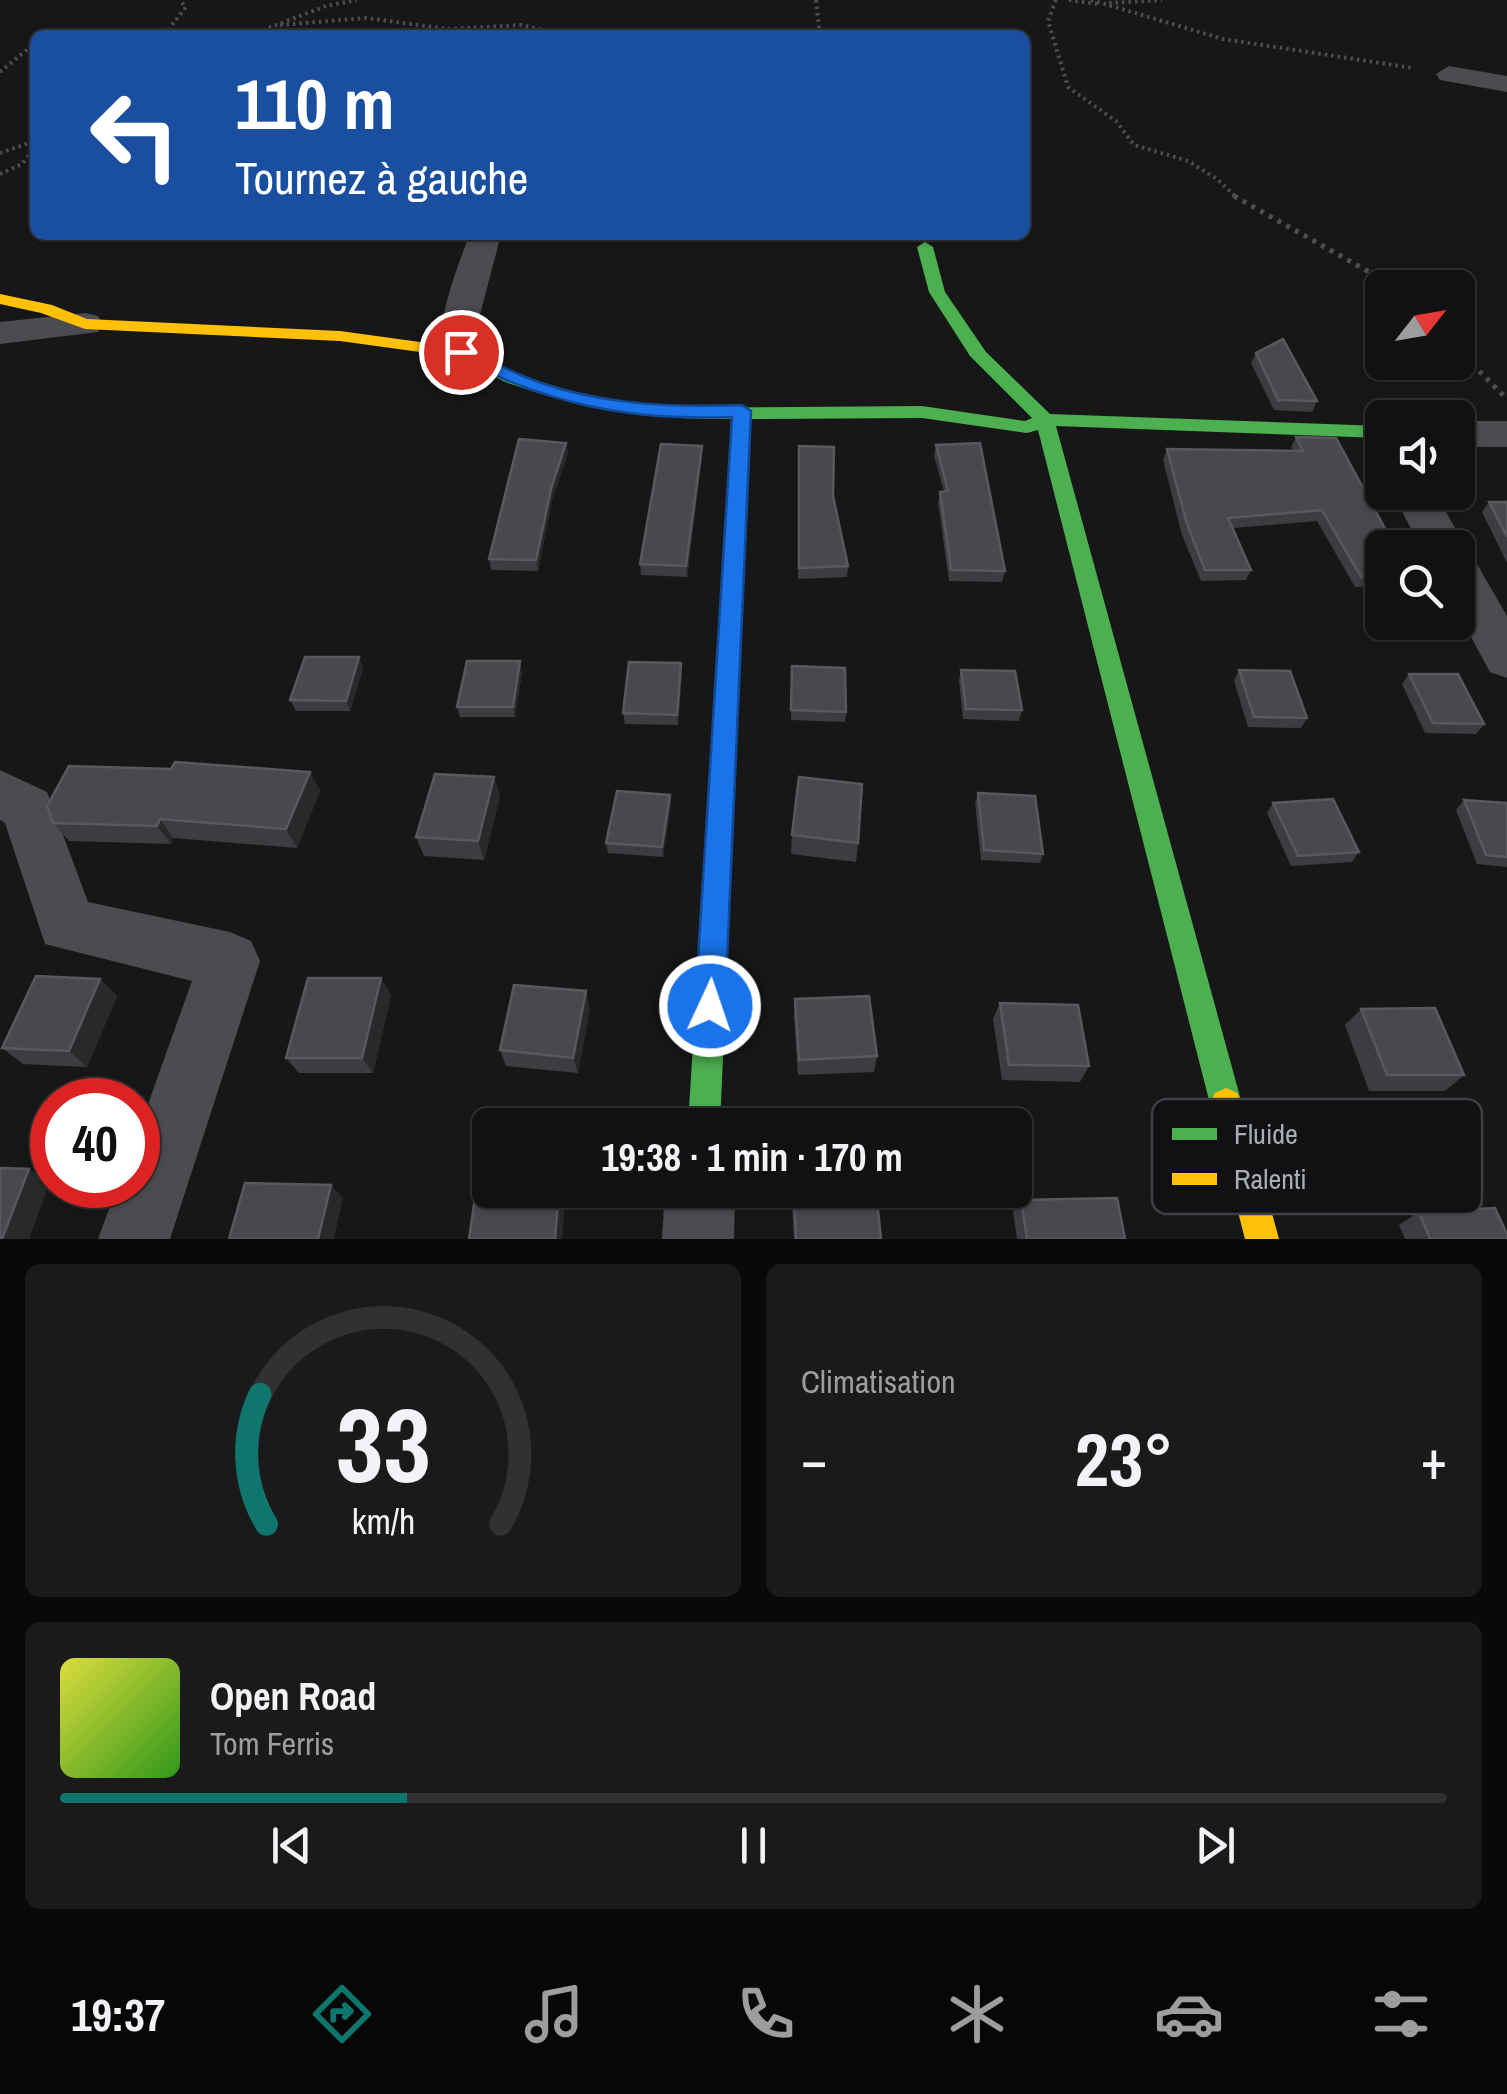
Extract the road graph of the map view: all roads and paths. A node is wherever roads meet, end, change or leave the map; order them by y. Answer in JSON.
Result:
{"nodes":[{"id":1,"x":180,"y":0,"type":"edge"},
{"id":2,"x":356,"y":0,"type":"edge"},
{"id":3,"x":816,"y":0,"type":"edge"},
{"id":4,"x":1056,"y":0,"type":"edge"},
{"id":5,"x":1069,"y":0,"type":"edge"},
{"id":6,"x":1091,"y":0,"type":"edge"},
{"id":7,"x":1162,"y":0,"type":"edge"},
{"id":8,"x":1100,"y":3,"type":"junction"},
{"id":9,"x":280,"y":24,"type":"junction"},
{"id":10,"x":168,"y":30,"type":"edge"},
{"id":11,"x":242,"y":30,"type":"edge"},
{"id":12,"x":448,"y":30,"type":"edge"},
{"id":13,"x":448,"y":30,"type":"edge"},
{"id":14,"x":544,"y":30,"type":"edge"},
{"id":15,"x":823,"y":30,"type":"edge"},
{"id":16,"x":30,"y":49,"type":"edge"},
{"id":17,"x":0,"y":72,"type":"edge"},
{"id":18,"x":1449,"y":74,"type":"joint"},
{"id":19,"x":1507,"y":84,"type":"edge"},
{"id":20,"x":30,"y":145,"type":"edge"},
{"id":21,"x":0,"y":152,"type":"edge"},
{"id":22,"x":30,"y":152,"type":"edge"},
{"id":23,"x":0,"y":174,"type":"edge"},
{"id":24,"x":483,"y":240,"type":"edge"},
{"id":25,"x":925,"y":247,"type":"dead end"},
{"id":26,"x":1365,"y":271,"type":"edge"},
{"id":27,"x":0,"y":298,"type":"edge"},
{"id":28,"x":85,"y":324,"type":"junction"},
{"id":29,"x":0,"y":333,"type":"edge"},
{"id":30,"x":461,"y":352,"type":"junction"},
{"id":31,"x":1475,"y":367,"type":"edge"},
{"id":32,"x":1507,"y":399,"type":"edge"},
{"id":33,"x":742,"y":411,"type":"junction"},
{"id":34,"x":1045,"y":420,"type":"junction"},
{"id":35,"x":1365,"y":433,"type":"edge"},
{"id":36,"x":1475,"y":434,"type":"edge"},
{"id":37,"x":1507,"y":434,"type":"edge"},
{"id":38,"x":1475,"y":602,"type":"edge"},
{"id":39,"x":1507,"y":659,"type":"edge"},
{"id":40,"x":0,"y":793,"type":"edge"},
{"id":41,"x":1225,"y":1099,"type":"edge"},
{"id":42,"x":705,"y":1108,"type":"edge"},
{"id":43,"x":699,"y":1208,"type":"edge"},
{"id":44,"x":1255,"y":1214,"type":"edge"},
{"id":45,"x":134,"y":1239,"type":"edge"},
{"id":46,"x":698,"y":1239,"type":"edge"},
{"id":47,"x":1262,"y":1239,"type":"edge"}],
"edges":[{"from":1,"to":10,"type":"path"},
{"from":2,"to":9,"type":"path"},
{"from":3,"to":15,"type":"path"},
{"from":4,"to":26,"type":"path"},
{"from":5,"to":8,"type":"path"},
{"from":6,"to":8,"type":"path"},
{"from":7,"to":8,"type":"path"},
{"from":8,"to":18,"type":"path"},
{"from":9,"to":11,"type":"path"},
{"from":9,"to":12,"type":"path"},
{"from":13,"to":14,"type":"path"},
{"from":16,"to":17,"type":"path"},
{"from":18,"to":19,"type":"street"},
{"from":20,"to":21,"type":"path"},
{"from":22,"to":23,"type":"path"},
{"from":24,"to":30,"type":"street"},
{"from":25,"to":34,"type":"street"},
{"from":27,"to":28,"type":"street"},
{"from":28,"to":29,"type":"street"},
{"from":28,"to":30,"type":"street"},
{"from":30,"to":33,"type":"street"},
{"from":31,"to":32,"type":"path"},
{"from":33,"to":34,"type":"street"},
{"from":33,"to":42,"type":"street"},
{"from":34,"to":35,"type":"street"},
{"from":34,"to":41,"type":"street"},
{"from":36,"to":37,"type":"street"},
{"from":38,"to":39,"type":"street"},
{"from":40,"to":45,"type":"street"},
{"from":43,"to":46,"type":"street"},
{"from":44,"to":47,"type":"street"}]}
